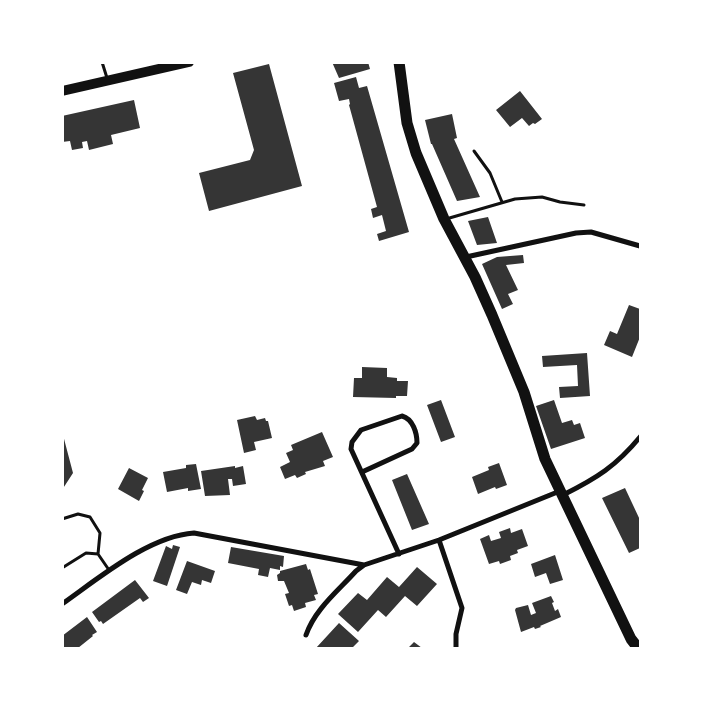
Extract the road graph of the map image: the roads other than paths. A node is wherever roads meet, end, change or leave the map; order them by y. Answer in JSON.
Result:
{"nodes":[{"id":1,"x":102,"y":62,"type":"edge"},
{"id":2,"x":189,"y":62,"type":"edge"},
{"id":3,"x":399,"y":62,"type":"edge"},
{"id":4,"x":108,"y":81,"type":"junction"},
{"id":5,"x":62,"y":91,"type":"edge"},
{"id":6,"x":474,"y":151,"type":"dead end"},
{"id":7,"x":502,"y":202,"type":"junction"},
{"id":8,"x":584,"y":205,"type":"dead end"},
{"id":9,"x":444,"y":219,"type":"junction"},
{"id":10,"x":640,"y":246,"type":"edge"},
{"id":11,"x":465,"y":258,"type":"junction"},
{"id":12,"x":640,"y":437,"type":"edge"},
{"id":13,"x":362,"y":472,"type":"junction"},
{"id":14,"x":562,"y":493,"type":"junction"},
{"id":15,"x":62,"y":519,"type":"edge"},
{"id":16,"x":439,"y":540,"type":"junction"},
{"id":17,"x":98,"y":554,"type":"junction"},
{"id":18,"x":399,"y":554,"type":"junction"},
{"id":19,"x":364,"y":565,"type":"junction"},
{"id":20,"x":62,"y":568,"type":"edge"},
{"id":21,"x":109,"y":571,"type":"junction"},
{"id":22,"x":62,"y":604,"type":"edge"},
{"id":23,"x":306,"y":635,"type":"dead end"},
{"id":24,"x":456,"y":648,"type":"edge"},
{"id":25,"x":638,"y":648,"type":"edge"}],
"edges":[{"from":1,"to":4,"type":"lane"},
{"from":2,"to":4,"type":"main road"},
{"from":3,"to":9,"type":"highway"},
{"from":4,"to":5,"type":"main road"},
{"from":6,"to":7,"type":"lane"},
{"from":7,"to":8,"type":"lane"},
{"from":7,"to":9,"type":"lane"},
{"from":9,"to":11,"type":"highway"},
{"from":10,"to":11,"type":"street"},
{"from":11,"to":14,"type":"highway"},
{"from":12,"to":14,"type":"street"},
{"from":13,"to":13,"type":"street"},
{"from":13,"to":18,"type":"street"},
{"from":14,"to":16,"type":"street"},
{"from":14,"to":25,"type":"highway"},
{"from":15,"to":17,"type":"lane"},
{"from":16,"to":18,"type":"street"},
{"from":16,"to":24,"type":"street"},
{"from":17,"to":20,"type":"lane"},
{"from":17,"to":21,"type":"lane"},
{"from":18,"to":19,"type":"street"},
{"from":19,"to":21,"type":"street"},
{"from":19,"to":23,"type":"street"},
{"from":21,"to":22,"type":"street"}]}
